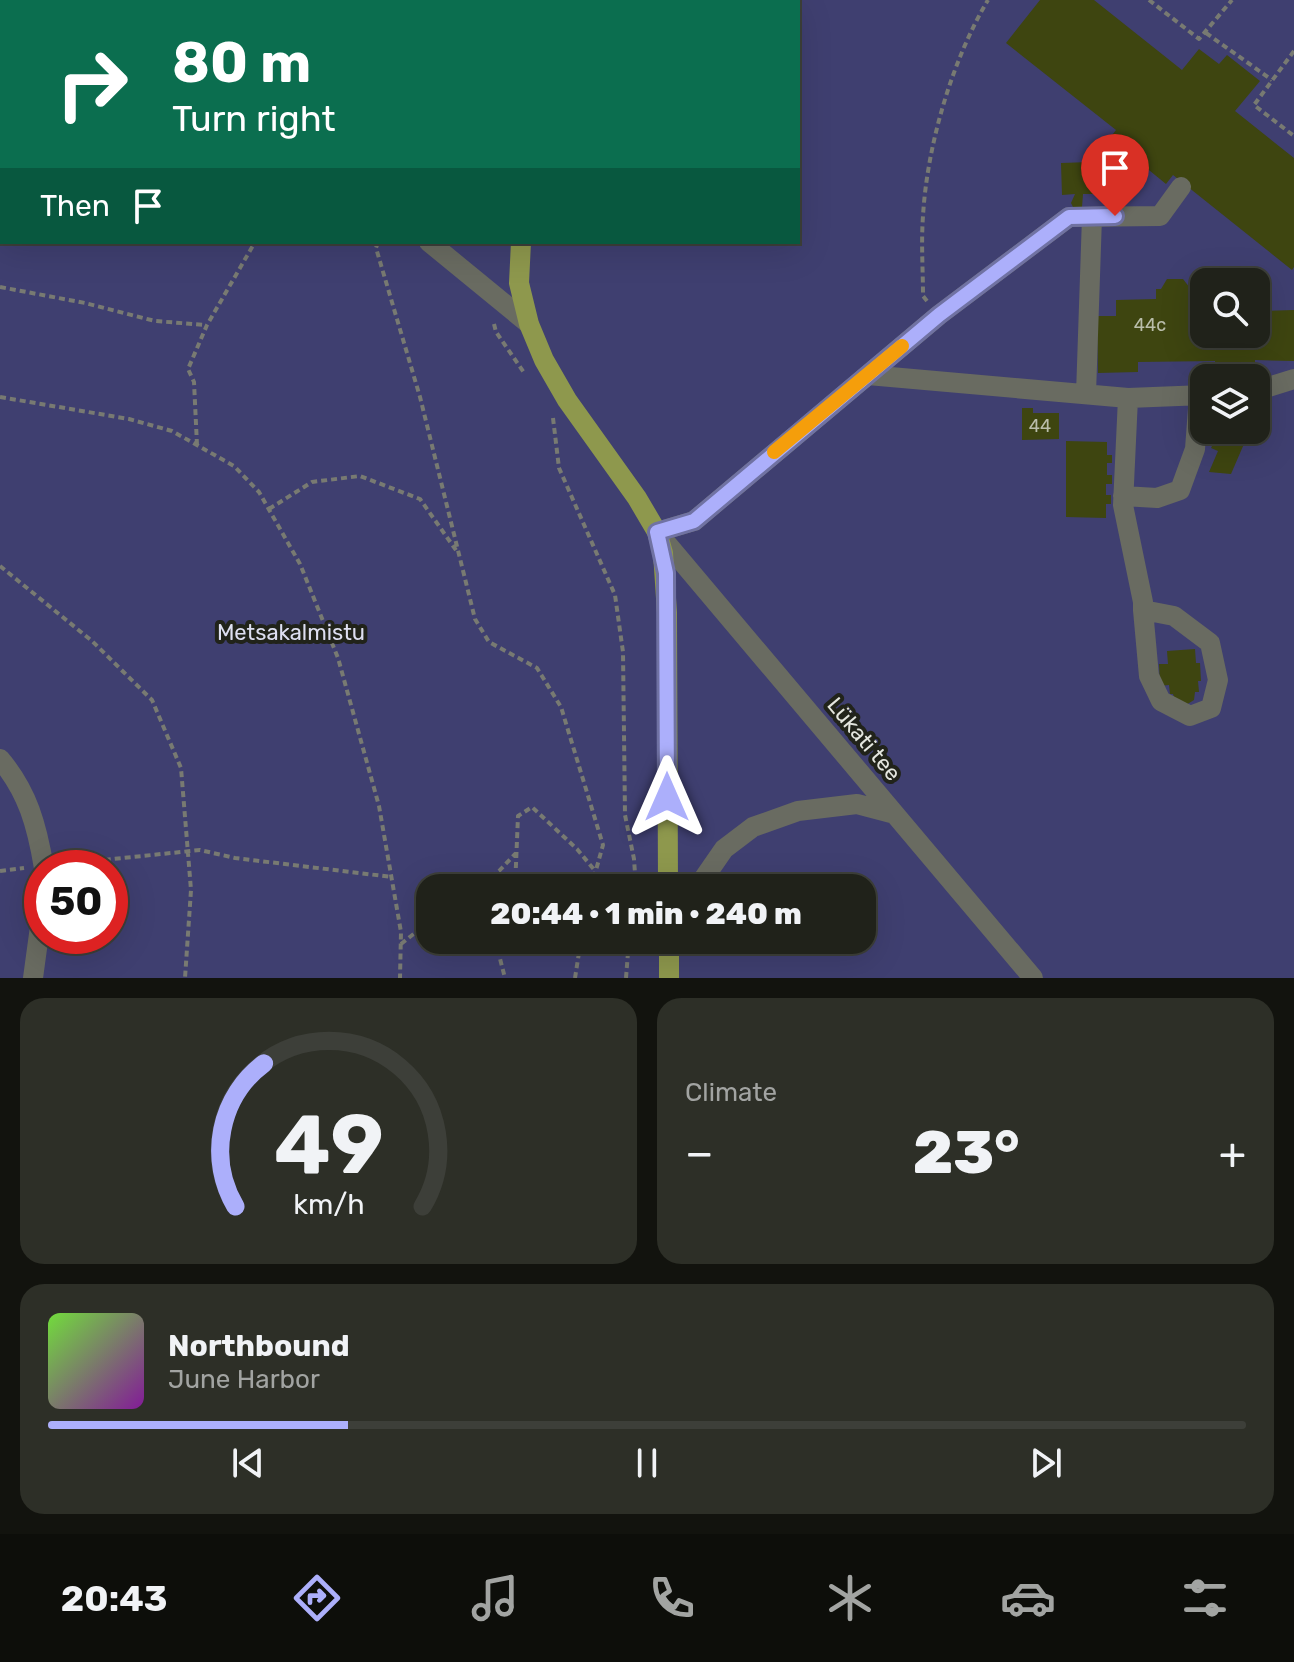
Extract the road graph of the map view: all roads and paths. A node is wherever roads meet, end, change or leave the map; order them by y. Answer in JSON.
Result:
{"nodes":[{"id":1,"x":988,"y":0,"type":"edge"},
{"id":2,"x":1149,"y":0,"type":"edge"},
{"id":3,"x":1232,"y":0,"type":"edge"},
{"id":4,"x":1206,"y":33,"type":"junction"},
{"id":5,"x":1294,"y":51,"type":"edge"},
{"id":6,"x":1272,"y":80,"type":"junction"},
{"id":7,"x":1294,"y":136,"type":"edge"},
{"id":8,"x":1181,"y":187,"type":"dead end"},
{"id":9,"x":1092,"y":217,"type":"junction"},
{"id":10,"x":254,"y":244,"type":"edge"},
{"id":11,"x":377,"y":244,"type":"edge"},
{"id":12,"x":431,"y":244,"type":"edge"},
{"id":13,"x":521,"y":244,"type":"edge"},
{"id":14,"x":0,"y":287,"type":"edge"},
{"id":15,"x":485,"y":290,"type":"junction"},
{"id":16,"x":939,"y":315,"type":"junction"},
{"id":17,"x":529,"y":324,"type":"junction"},
{"id":18,"x":207,"y":325,"type":"junction"},
{"id":19,"x":868,"y":375,"type":"junction"},
{"id":20,"x":529,"y":379,"type":"dead end"},
{"id":21,"x":1294,"y":379,"type":"edge"},
{"id":22,"x":1270,"y":387,"type":"edge"},
{"id":23,"x":1086,"y":394,"type":"junction"},
{"id":24,"x":1190,"y":395,"type":"edge"},
{"id":25,"x":0,"y":397,"type":"edge"},
{"id":26,"x":1128,"y":398,"type":"junction"},
{"id":27,"x":553,"y":415,"type":"dead end"},
{"id":28,"x":1196,"y":444,"type":"edge"},
{"id":29,"x":197,"y":445,"type":"junction"},
{"id":30,"x":1123,"y":496,"type":"junction"},
{"id":31,"x":269,"y":509,"type":"junction"},
{"id":32,"x":657,"y":532,"type":"junction"},
{"id":33,"x":459,"y":555,"type":"junction"},
{"id":34,"x":0,"y":566,"type":"edge"},
{"id":35,"x":1143,"y":610,"type":"junction"},
{"id":36,"x":0,"y":759,"type":"edge"},
{"id":37,"x":895,"y":814,"type":"junction"},
{"id":38,"x":41,"y":850,"type":"edge"},
{"id":39,"x":187,"y":851,"type":"junction"},
{"id":40,"x":517,"y":851,"type":"junction"},
{"id":41,"x":128,"y":858,"type":"edge"},
{"id":42,"x":596,"y":872,"type":"joint"},
{"id":43,"x":495,"y":874,"type":"edge"},
{"id":44,"x":516,"y":874,"type":"edge"},
{"id":45,"x":635,"y":874,"type":"edge"},
{"id":46,"x":668,"y":874,"type":"edge"},
{"id":47,"x":707,"y":874,"type":"edge"},
{"id":48,"x":392,"y":877,"type":"junction"},
{"id":49,"x":416,"y":932,"type":"edge"},
{"id":50,"x":401,"y":944,"type":"junction"},
{"id":51,"x":36,"y":954,"type":"edge"},
{"id":52,"x":499,"y":954,"type":"edge"},
{"id":53,"x":579,"y":954,"type":"edge"},
{"id":54,"x":628,"y":954,"type":"edge"},
{"id":55,"x":670,"y":954,"type":"edge"},
{"id":56,"x":33,"y":978,"type":"edge"},
{"id":57,"x":185,"y":978,"type":"edge"},
{"id":58,"x":400,"y":978,"type":"edge"},
{"id":59,"x":505,"y":978,"type":"edge"},
{"id":60,"x":575,"y":978,"type":"edge"},
{"id":61,"x":626,"y":978,"type":"edge"},
{"id":62,"x":669,"y":978,"type":"edge"},
{"id":63,"x":1033,"y":978,"type":"edge"}],
"edges":[{"from":1,"to":16,"type":"path"},
{"from":2,"to":4,"type":"path"},
{"from":3,"to":4,"type":"path"},
{"from":4,"to":6,"type":"path"},
{"from":5,"to":6,"type":"path"},
{"from":6,"to":7,"type":"path"},
{"from":8,"to":9,"type":"street"},
{"from":9,"to":16,"type":"street"},
{"from":9,"to":23,"type":"street"},
{"from":10,"to":18,"type":"path"},
{"from":11,"to":33,"type":"path"},
{"from":12,"to":15,"type":"street"},
{"from":13,"to":17,"type":"main road"},
{"from":14,"to":18,"type":"path"},
{"from":15,"to":17,"type":"street"},
{"from":15,"to":20,"type":"path"},
{"from":16,"to":19,"type":"street"},
{"from":17,"to":32,"type":"main road"},
{"from":18,"to":29,"type":"path"},
{"from":19,"to":23,"type":"street"},
{"from":19,"to":32,"type":"street"},
{"from":21,"to":22,"type":"street"},
{"from":23,"to":26,"type":"street"},
{"from":24,"to":26,"type":"street"},
{"from":25,"to":29,"type":"path"},
{"from":26,"to":30,"type":"street"},
{"from":27,"to":45,"type":"path"},
{"from":28,"to":30,"type":"street"},
{"from":29,"to":31,"type":"path"},
{"from":30,"to":35,"type":"street"},
{"from":31,"to":33,"type":"path"},
{"from":31,"to":48,"type":"path"},
{"from":32,"to":37,"type":"street","name":"Lükati tee"},
{"from":32,"to":46,"type":"main road"},
{"from":33,"to":42,"type":"path"},
{"from":34,"to":39,"type":"path"},
{"from":35,"to":35,"type":"street"},
{"from":36,"to":38,"type":"street"},
{"from":37,"to":47,"type":"street"},
{"from":37,"to":63,"type":"street","name":"Lükati tee"},
{"from":39,"to":41,"type":"path"},
{"from":39,"to":48,"type":"path"},
{"from":39,"to":57,"type":"path"},
{"from":40,"to":42,"type":"path"},
{"from":40,"to":43,"type":"path"},
{"from":40,"to":44,"type":"path"},
{"from":48,"to":50,"type":"path"},
{"from":49,"to":50,"type":"path"},
{"from":50,"to":58,"type":"path"},
{"from":51,"to":56,"type":"street"},
{"from":52,"to":59,"type":"path"},
{"from":53,"to":60,"type":"path"},
{"from":54,"to":61,"type":"path"},
{"from":55,"to":62,"type":"main road"}]}
